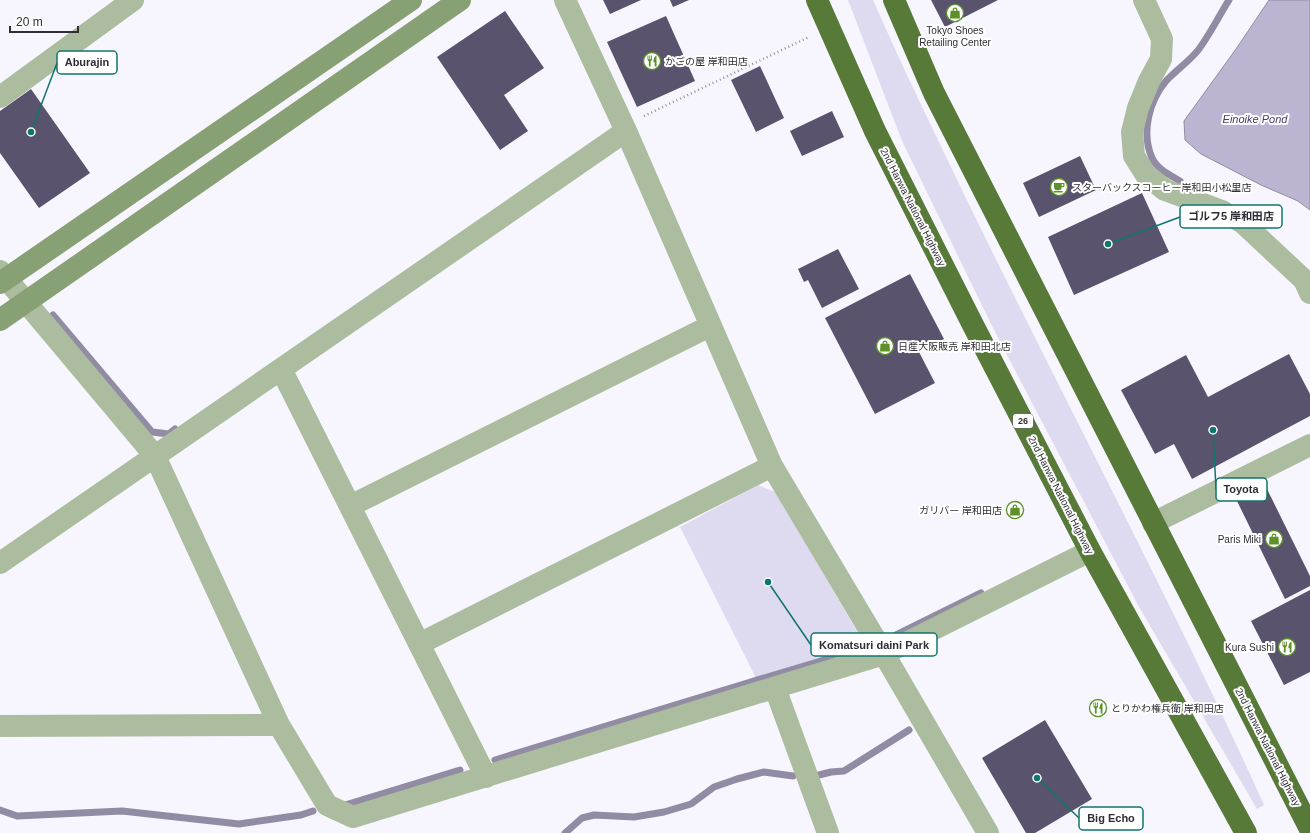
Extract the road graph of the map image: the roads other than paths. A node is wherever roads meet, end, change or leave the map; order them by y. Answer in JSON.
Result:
{"nodes":[{"id":1,"x":133,"y":0,"type":"edge"},
{"id":2,"x":411,"y":0,"type":"edge"},
{"id":3,"x":460,"y":0,"type":"edge"},
{"id":4,"x":565,"y":0,"type":"edge"},
{"id":5,"x":817,"y":0,"type":"edge"},
{"id":6,"x":894,"y":0,"type":"edge"},
{"id":7,"x":1144,"y":0,"type":"edge"},
{"id":8,"x":0,"y":97,"type":"edge"},
{"id":9,"x":626,"y":131,"type":"junction"},
{"id":10,"x":2,"y":278,"type":"edge"},
{"id":11,"x":1310,"y":293,"type":"edge"},
{"id":12,"x":25,"y":302,"type":"junction"},
{"id":13,"x":0,"y":320,"type":"edge"},
{"id":14,"x":710,"y":326,"type":"junction"},
{"id":15,"x":281,"y":369,"type":"junction"},
{"id":16,"x":1310,"y":445,"type":"edge"},
{"id":17,"x":155,"y":456,"type":"junction"},
{"id":18,"x":772,"y":466,"type":"junction"},
{"id":19,"x":350,"y":506,"type":"junction"},
{"id":20,"x":1153,"y":523,"type":"junction"},
{"id":21,"x":1090,"y":551,"type":"junction"},
{"id":22,"x":0,"y":563,"type":"edge"},
{"id":23,"x":419,"y":644,"type":"junction"},
{"id":24,"x":884,"y":654,"type":"junction"},
{"id":25,"x":775,"y":688,"type":"junction"},
{"id":26,"x":279,"y":725,"type":"junction"},
{"id":27,"x":0,"y":726,"type":"edge"},
{"id":28,"x":486,"y":777,"type":"junction"},
{"id":29,"x":1310,"y":829,"type":"edge"},
{"id":30,"x":828,"y":833,"type":"edge"},
{"id":31,"x":988,"y":833,"type":"edge"},
{"id":32,"x":1246,"y":833,"type":"edge"}],
"edges":[{"from":1,"to":8,"type":"street"},
{"from":2,"to":10,"type":"street"},
{"from":3,"to":12,"type":"street"},
{"from":4,"to":9,"type":"street"},
{"from":5,"to":21,"type":"highway","name":"2nd Hanwa National Highway","number":"26"},
{"from":6,"to":20,"type":"highway","name":"2nd Hanwa National Highway"},
{"from":7,"to":11,"type":"street"},
{"from":9,"to":14,"type":"street"},
{"from":9,"to":15,"type":"street"},
{"from":10,"to":12,"type":"street"},
{"from":12,"to":13,"type":"street"},
{"from":12,"to":17,"type":"street"},
{"from":14,"to":18,"type":"street"},
{"from":14,"to":19,"type":"street"},
{"from":15,"to":17,"type":"street"},
{"from":15,"to":19,"type":"street"},
{"from":16,"to":20,"type":"street"},
{"from":17,"to":22,"type":"street"},
{"from":17,"to":26,"type":"street"},
{"from":18,"to":23,"type":"street"},
{"from":18,"to":24,"type":"street"},
{"from":19,"to":23,"type":"street"},
{"from":20,"to":29,"type":"highway","name":"2nd Hanwa National Highway"},
{"from":21,"to":24,"type":"street"},
{"from":21,"to":32,"type":"highway","name":"2nd Hanwa National Highway","number":"26"},
{"from":23,"to":28,"type":"street"},
{"from":24,"to":25,"type":"street"},
{"from":24,"to":31,"type":"street"},
{"from":25,"to":28,"type":"street"},
{"from":25,"to":30,"type":"street"},
{"from":26,"to":27,"type":"street"},
{"from":26,"to":28,"type":"street"}]}
